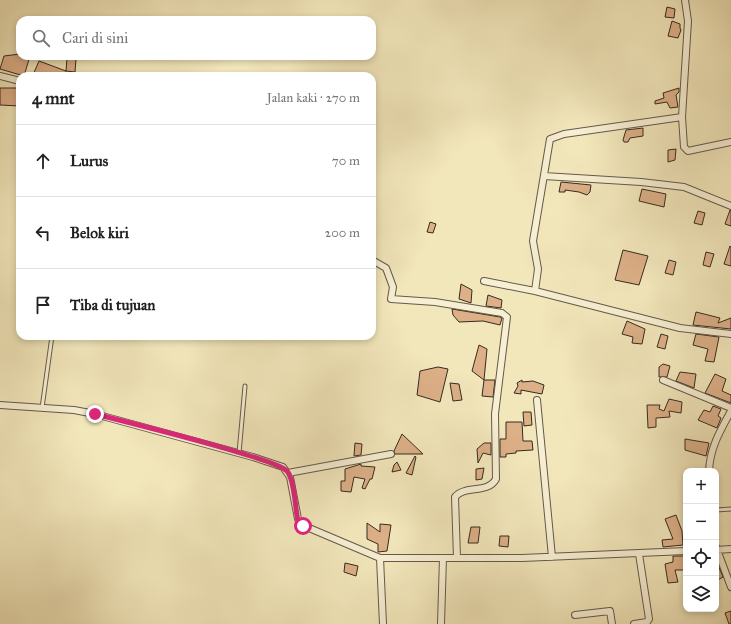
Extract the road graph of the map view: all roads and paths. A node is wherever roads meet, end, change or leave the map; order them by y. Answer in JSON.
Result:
{"nodes":[{"id":1,"x":685,"y":0,"type":"edge"},
{"id":2,"x":0,"y":76,"type":"edge"},
{"id":3,"x":16,"y":80,"type":"edge"},
{"id":4,"x":682,"y":117,"type":"junction"},
{"id":5,"x":731,"y":142,"type":"edge"},
{"id":6,"x":544,"y":176,"type":"junction"},
{"id":7,"x":731,"y":206,"type":"edge"},
{"id":8,"x":376,"y":262,"type":"edge"},
{"id":9,"x":484,"y":281,"type":"dead end"},
{"id":10,"x":535,"y":291,"type":"junction"},
{"id":11,"x":731,"y":334,"type":"edge"},
{"id":12,"x":51,"y":340,"type":"edge"},
{"id":13,"x":663,"y":380,"type":"dead end"},
{"id":14,"x":245,"y":386,"type":"dead end"},
{"id":15,"x":537,"y":400,"type":"dead end"},
{"id":16,"x":0,"y":405,"type":"edge"},
{"id":17,"x":42,"y":408,"type":"junction"},
{"id":18,"x":731,"y":410,"type":"edge"},
{"id":19,"x":239,"y":453,"type":"junction"},
{"id":20,"x":391,"y":454,"type":"dead end"},
{"id":21,"x":709,"y":468,"type":"edge"},
{"id":22,"x":288,"y":473,"type":"junction"},
{"id":23,"x":719,"y":510,"type":"edge"},
{"id":24,"x":731,"y":510,"type":"edge"},
{"id":25,"x":719,"y":549,"type":"edge"},
{"id":26,"x":731,"y":549,"type":"edge"},
{"id":27,"x":683,"y":551,"type":"edge"},
{"id":28,"x":639,"y":554,"type":"junction"},
{"id":29,"x":552,"y":557,"type":"junction"},
{"id":30,"x":719,"y":557,"type":"edge"},
{"id":31,"x":380,"y":558,"type":"junction"},
{"id":32,"x":443,"y":558,"type":"junction"},
{"id":33,"x":457,"y":558,"type":"junction"},
{"id":34,"x":731,"y":587,"type":"edge"},
{"id":35,"x":575,"y":615,"type":"dead end"},
{"id":36,"x":383,"y":624,"type":"edge"},
{"id":37,"x":441,"y":624,"type":"edge"},
{"id":38,"x":612,"y":624,"type":"edge"},
{"id":39,"x":634,"y":624,"type":"edge"}],
"edges":[{"from":1,"to":4,"type":"street"},
{"from":2,"to":3,"type":"street"},
{"from":4,"to":5,"type":"street"},
{"from":4,"to":6,"type":"street"},
{"from":6,"to":7,"type":"street"},
{"from":6,"to":10,"type":"street"},
{"from":8,"to":33,"type":"street"},
{"from":9,"to":10,"type":"street"},
{"from":10,"to":11,"type":"street"},
{"from":12,"to":17,"type":"lane"},
{"from":13,"to":18,"type":"street"},
{"from":14,"to":19,"type":"lane"},
{"from":15,"to":29,"type":"street"},
{"from":16,"to":17,"type":"street"},
{"from":17,"to":19,"type":"street"},
{"from":18,"to":21,"type":"street"},
{"from":19,"to":22,"type":"street"},
{"from":20,"to":22,"type":"street"},
{"from":22,"to":31,"type":"street"},
{"from":23,"to":24,"type":"lane"},
{"from":25,"to":26,"type":"street"},
{"from":27,"to":28,"type":"street"},
{"from":28,"to":29,"type":"street"},
{"from":28,"to":39,"type":"street"},
{"from":29,"to":33,"type":"street"},
{"from":30,"to":34,"type":"street"},
{"from":31,"to":32,"type":"street"},
{"from":31,"to":36,"type":"street"},
{"from":32,"to":33,"type":"street"},
{"from":32,"to":37,"type":"street"},
{"from":35,"to":38,"type":"street"}]}
